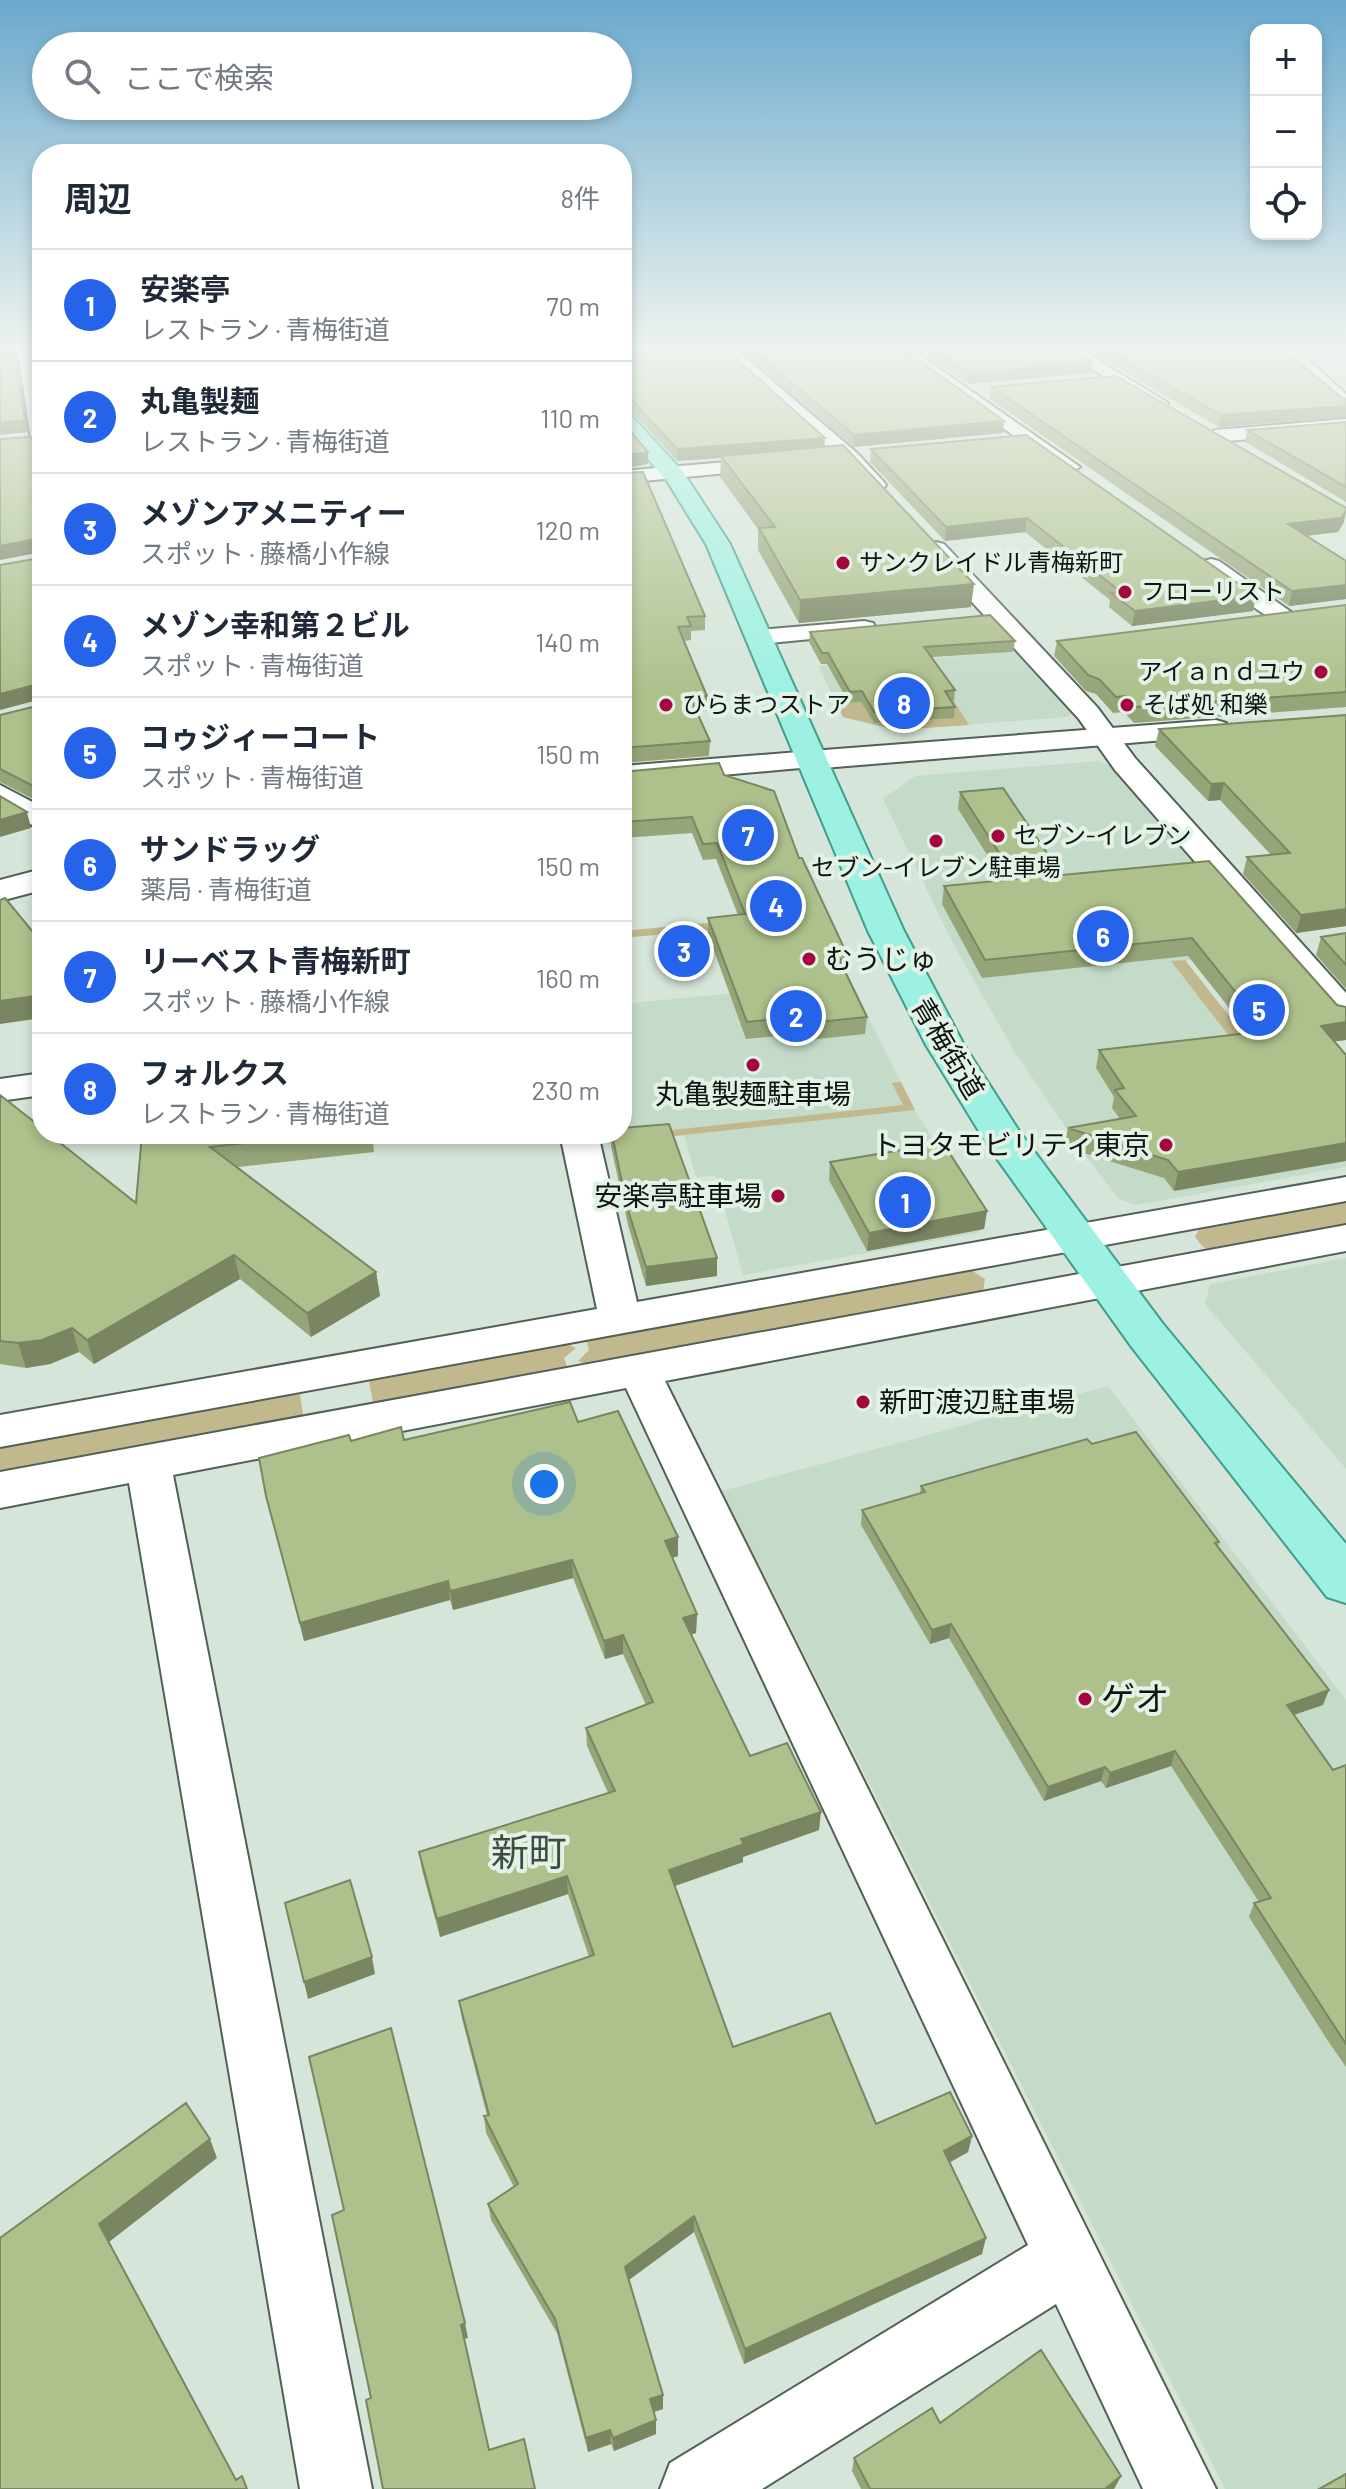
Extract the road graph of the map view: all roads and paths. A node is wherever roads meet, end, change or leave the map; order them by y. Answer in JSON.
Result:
{"nodes":[{"id":1,"x":665,"y":462,"type":"edge"},
{"id":2,"x":855,"y":462,"type":"edge"},
{"id":3,"x":1062,"y":462,"type":"edge"},
{"id":4,"x":788,"y":463,"type":"edge"},
{"id":5,"x":675,"y":473,"type":"junction"},
{"id":6,"x":632,"y":476,"type":"edge"},
{"id":7,"x":1091,"y":483,"type":"edge"},
{"id":8,"x":895,"y":506,"type":"edge"},
{"id":9,"x":926,"y":538,"type":"edge"},
{"id":10,"x":1193,"y":554,"type":"edge"},
{"id":11,"x":996,"y":614,"type":"junction"},
{"id":12,"x":962,"y":618,"type":"edge"},
{"id":13,"x":1253,"y":620,"type":"edge"},
{"id":14,"x":886,"y":626,"type":"edge"},
{"id":15,"x":760,"y":637,"type":"junction"},
{"id":16,"x":1054,"y":646,"type":"dead end"},
{"id":17,"x":1029,"y":649,"type":"junction"},
{"id":18,"x":1240,"y":727,"type":"edge"},
{"id":19,"x":1105,"y":738,"type":"junction"},
{"id":20,"x":811,"y":760,"type":"junction"},
{"id":21,"x":632,"y":774,"type":"edge"},
{"id":22,"x":0,"y":794,"type":"edge"},
{"id":23,"x":32,"y":813,"type":"edge"},
{"id":24,"x":32,"y":882,"type":"edge"},
{"id":25,"x":0,"y":891,"type":"edge"},
{"id":26,"x":1346,"y":1014,"type":"edge"},
{"id":27,"x":32,"y":1085,"type":"edge"},
{"id":28,"x":0,"y":1090,"type":"edge"},
{"id":29,"x":581,"y":1144,"type":"edge"},
{"id":30,"x":1346,"y":1189,"type":"edge"},
{"id":31,"x":1075,"y":1238,"type":"junction"},
{"id":32,"x":1346,"y":1238,"type":"edge"},
{"id":33,"x":1107,"y":1281,"type":"junction"},
{"id":34,"x":620,"y":1319,"type":"junction"},
{"id":35,"x":639,"y":1371,"type":"junction"},
{"id":36,"x":0,"y":1431,"type":"edge"},
{"id":37,"x":148,"y":1462,"type":"junction"},
{"id":38,"x":0,"y":1490,"type":"edge"},
{"id":39,"x":1346,"y":1582,"type":"edge"},
{"id":40,"x":1066,"y":2259,"type":"junction"},
{"id":41,"x":336,"y":2489,"type":"edge"},
{"id":42,"x":696,"y":2489,"type":"edge"},
{"id":43,"x":1180,"y":2489,"type":"edge"}],
"edges":[{"from":1,"to":5,"type":"main road","name":"青梅街道"},
{"from":2,"to":8,"type":"street"},
{"from":3,"to":7,"type":"street"},
{"from":4,"to":5,"type":"street"},
{"from":5,"to":6,"type":"street"},
{"from":5,"to":15,"type":"main road","name":"青梅街道"},
{"from":9,"to":11,"type":"street"},
{"from":10,"to":13,"type":"street"},
{"from":11,"to":12,"type":"street"},
{"from":11,"to":17,"type":"street"},
{"from":14,"to":15,"type":"street"},
{"from":15,"to":20,"type":"main road","name":"青梅街道"},
{"from":16,"to":17,"type":"street"},
{"from":17,"to":19,"type":"street"},
{"from":18,"to":19,"type":"street"},
{"from":19,"to":20,"type":"street"},
{"from":19,"to":26,"type":"street"},
{"from":20,"to":21,"type":"street"},
{"from":20,"to":31,"type":"main road","name":"青梅街道"},
{"from":22,"to":23,"type":"street"},
{"from":24,"to":25,"type":"street"},
{"from":27,"to":28,"type":"street"},
{"from":29,"to":34,"type":"street"},
{"from":30,"to":31,"type":"street"},
{"from":31,"to":33,"type":"main road","name":"青梅街道"},
{"from":31,"to":34,"type":"street"},
{"from":32,"to":33,"type":"street"},
{"from":33,"to":35,"type":"street"},
{"from":33,"to":39,"type":"main road","name":"青梅街道"},
{"from":34,"to":36,"type":"street"},
{"from":35,"to":37,"type":"street"},
{"from":35,"to":40,"type":"street"},
{"from":37,"to":38,"type":"street"},
{"from":37,"to":41,"type":"street"},
{"from":40,"to":42,"type":"street"},
{"from":40,"to":43,"type":"street"}]}
